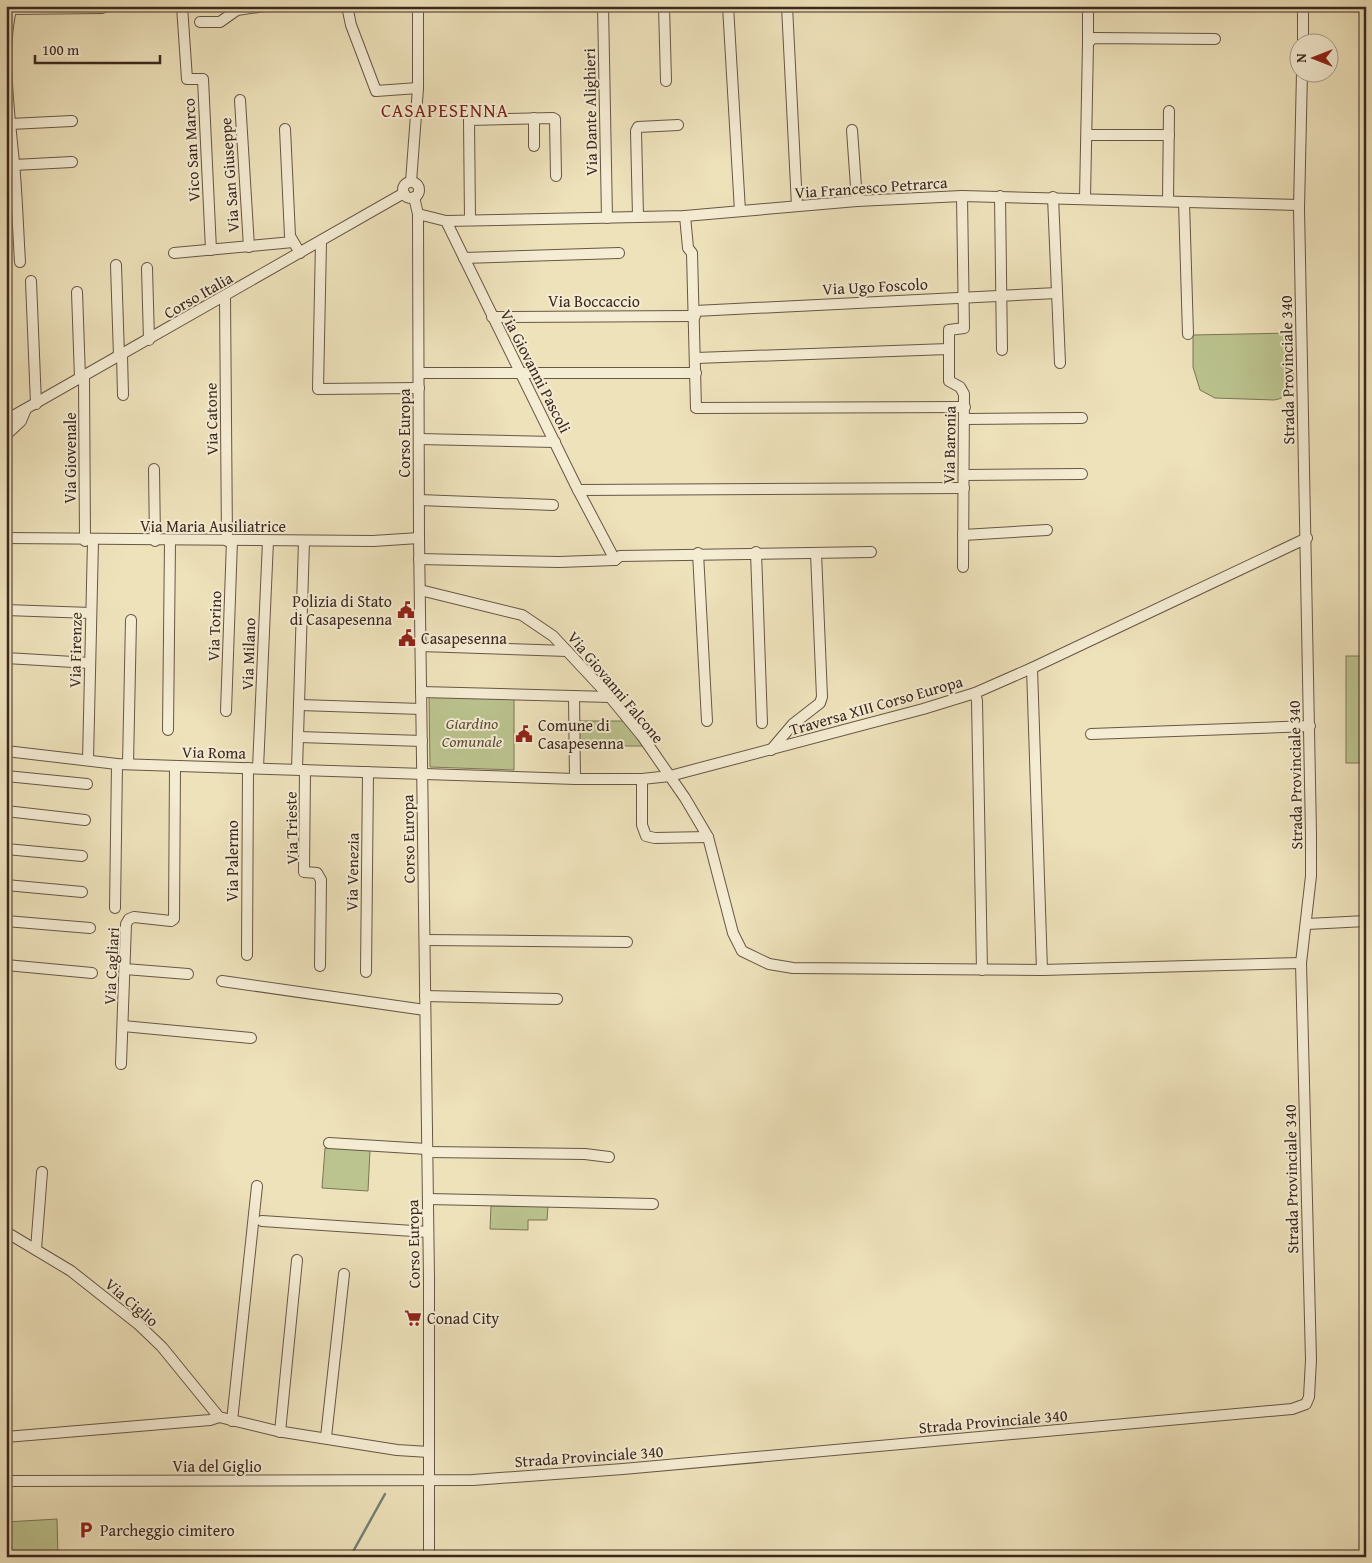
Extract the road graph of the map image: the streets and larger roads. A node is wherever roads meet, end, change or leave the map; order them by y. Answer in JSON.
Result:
{"nodes":[{"id":1,"x":182,"y":6,"type":"edge"},
{"id":2,"x":265,"y":6,"type":"edge"},
{"id":3,"x":347,"y":6,"type":"edge"},
{"id":4,"x":418,"y":6,"type":"edge"},
{"id":5,"x":603,"y":6,"type":"edge"},
{"id":6,"x":664,"y":6,"type":"edge"},
{"id":7,"x":728,"y":6,"type":"edge"},
{"id":8,"x":786,"y":6,"type":"edge"},
{"id":9,"x":1088,"y":6,"type":"edge"},
{"id":10,"x":1303,"y":6,"type":"edge"},
{"id":11,"x":12,"y":8,"type":"edge"},
{"id":12,"x":102,"y":8,"type":"dead end"},
{"id":13,"x":200,"y":22,"type":"dead end"},
{"id":14,"x":1303,"y":32,"type":"edge"},
{"id":15,"x":1215,"y":39,"type":"dead end"},
{"id":16,"x":1088,"y":43,"type":"junction"},
{"id":17,"x":7,"y":62,"type":"edge"},
{"id":18,"x":666,"y":81,"type":"dead end"},
{"id":19,"x":1302,"y":82,"type":"edge"},
{"id":20,"x":418,"y":88,"type":"junction"},
{"id":21,"x":240,"y":100,"type":"dead end"},
{"id":22,"x":1168,"y":111,"type":"dead end"},
{"id":23,"x":534,"y":118,"type":"junction"},
{"id":24,"x":72,"y":121,"type":"dead end"},
{"id":25,"x":10,"y":124,"type":"junction"},
{"id":26,"x":678,"y":125,"type":"dead end"},
{"id":27,"x":285,"y":129,"type":"dead end"},
{"id":28,"x":852,"y":130,"type":"dead end"},
{"id":29,"x":1087,"y":135,"type":"junction"},
{"id":30,"x":1168,"y":135,"type":"junction"},
{"id":31,"x":534,"y":146,"type":"dead end"},
{"id":32,"x":72,"y":162,"type":"dead end"},
{"id":33,"x":12,"y":167,"type":"edge"},
{"id":34,"x":556,"y":176,"type":"dead end"},
{"id":35,"x":411,"y":182,"type":"junction"},
{"id":36,"x":404,"y":193,"type":"junction"},
{"id":37,"x":962,"y":196,"type":"junction"},
{"id":38,"x":1000,"y":196,"type":"junction"},
{"id":39,"x":414,"y":197,"type":"junction"},
{"id":40,"x":1053,"y":197,"type":"junction"},
{"id":41,"x":1086,"y":198,"type":"junction"},
{"id":42,"x":856,"y":201,"type":"junction"},
{"id":43,"x":1168,"y":201,"type":"junction"},
{"id":44,"x":1184,"y":202,"type":"junction"},
{"id":45,"x":1299,"y":205,"type":"junction"},
{"id":46,"x":797,"y":206,"type":"junction"},
{"id":47,"x":740,"y":211,"type":"junction"},
{"id":48,"x":418,"y":214,"type":"junction"},
{"id":49,"x":638,"y":216,"type":"junction"},
{"id":50,"x":686,"y":216,"type":"junction"},
{"id":51,"x":607,"y":218,"type":"junction"},
{"id":52,"x":470,"y":220,"type":"junction"},
{"id":53,"x":446,"y":221,"type":"junction"},
{"id":54,"x":293,"y":242,"type":"junction"},
{"id":55,"x":321,"y":242,"type":"junction"},
{"id":56,"x":249,"y":247,"type":"junction"},
{"id":57,"x":211,"y":250,"type":"junction"},
{"id":58,"x":174,"y":253,"type":"dead end"},
{"id":59,"x":300,"y":253,"type":"junction"},
{"id":60,"x":619,"y":253,"type":"dead end"},
{"id":61,"x":464,"y":258,"type":"junction"},
{"id":62,"x":20,"y":262,"type":"dead end"},
{"id":63,"x":116,"y":264,"type":"dead end"},
{"id":64,"x":147,"y":268,"type":"dead end"},
{"id":65,"x":32,"y":281,"type":"dead end"},
{"id":66,"x":77,"y":292,"type":"dead end"},
{"id":67,"x":1057,"y":293,"type":"junction"},
{"id":68,"x":1002,"y":296,"type":"junction"},
{"id":69,"x":225,"y":297,"type":"junction"},
{"id":70,"x":964,"y":297,"type":"junction"},
{"id":71,"x":695,"y":313,"type":"junction"},
{"id":72,"x":492,"y":317,"type":"junction"},
{"id":73,"x":1188,"y":334,"type":"dead end"},
{"id":74,"x":149,"y":340,"type":"junction"},
{"id":75,"x":948,"y":349,"type":"junction"},
{"id":76,"x":1002,"y":350,"type":"dead end"},
{"id":77,"x":120,"y":356,"type":"junction"},
{"id":78,"x":696,"y":358,"type":"junction"},
{"id":79,"x":1060,"y":363,"type":"dead end"},
{"id":80,"x":419,"y":373,"type":"junction"},
{"id":81,"x":696,"y":373,"type":"junction"},
{"id":82,"x":521,"y":374,"type":"junction"},
{"id":83,"x":82,"y":377,"type":"junction"},
{"id":84,"x":419,"y":388,"type":"junction"},
{"id":85,"x":123,"y":395,"type":"dead end"},
{"id":86,"x":36,"y":404,"type":"junction"},
{"id":87,"x":965,"y":408,"type":"junction"},
{"id":88,"x":26,"y":410,"type":"junction"},
{"id":89,"x":1082,"y":418,"type":"dead end"},
{"id":90,"x":966,"y":419,"type":"junction"},
{"id":91,"x":6,"y":420,"type":"edge"},
{"id":92,"x":6,"y":435,"type":"edge"},
{"id":93,"x":419,"y":439,"type":"junction"},
{"id":94,"x":555,"y":442,"type":"junction"},
{"id":95,"x":154,"y":470,"type":"dead end"},
{"id":96,"x":1082,"y":474,"type":"dead end"},
{"id":97,"x":964,"y":475,"type":"junction"},
{"id":98,"x":964,"y":488,"type":"junction"},
{"id":99,"x":578,"y":490,"type":"junction"},
{"id":100,"x":419,"y":500,"type":"junction"},
{"id":101,"x":553,"y":505,"type":"dead end"},
{"id":102,"x":1046,"y":530,"type":"dead end"},
{"id":103,"x":963,"y":535,"type":"junction"},
{"id":104,"x":6,"y":538,"type":"edge"},
{"id":105,"x":419,"y":538,"type":"junction"},
{"id":106,"x":1307,"y":538,"type":"junction"},
{"id":107,"x":89,"y":541,"type":"junction"},
{"id":108,"x":156,"y":541,"type":"junction"},
{"id":109,"x":170,"y":541,"type":"junction"},
{"id":110,"x":230,"y":541,"type":"junction"},
{"id":111,"x":268,"y":541,"type":"junction"},
{"id":112,"x":304,"y":541,"type":"junction"},
{"id":113,"x":756,"y":552,"type":"junction"},
{"id":114,"x":870,"y":552,"type":"dead end"},
{"id":115,"x":698,"y":553,"type":"junction"},
{"id":116,"x":816,"y":553,"type":"junction"},
{"id":117,"x":419,"y":559,"type":"junction"},
{"id":118,"x":615,"y":560,"type":"junction"},
{"id":119,"x":963,"y":566,"type":"dead end"},
{"id":120,"x":420,"y":590,"type":"junction"},
{"id":121,"x":6,"y":610,"type":"edge"},
{"id":122,"x":91,"y":613,"type":"junction"},
{"id":123,"x":131,"y":620,"type":"dead end"},
{"id":124,"x":420,"y":646,"type":"junction"},
{"id":125,"x":567,"y":651,"type":"junction"},
{"id":126,"x":6,"y":658,"type":"edge"},
{"id":127,"x":90,"y":663,"type":"junction"},
{"id":128,"x":1032,"y":668,"type":"junction"},
{"id":129,"x":421,"y":692,"type":"junction"},
{"id":130,"x":975,"y":693,"type":"junction"},
{"id":131,"x":574,"y":696,"type":"junction"},
{"id":132,"x":610,"y":697,"type":"junction"},
{"id":133,"x":300,"y":705,"type":"junction"},
{"id":134,"x":421,"y":709,"type":"junction"},
{"id":135,"x":226,"y":711,"type":"dead end"},
{"id":136,"x":707,"y":721,"type":"dead end"},
{"id":137,"x":762,"y":723,"type":"dead end"},
{"id":138,"x":1310,"y":726,"type":"junction"},
{"id":139,"x":168,"y":730,"type":"dead end"},
{"id":140,"x":1091,"y":734,"type":"dead end"},
{"id":141,"x":298,"y":738,"type":"junction"},
{"id":142,"x":422,"y":741,"type":"junction"},
{"id":143,"x":6,"y":751,"type":"edge"},
{"id":144,"x":770,"y":751,"type":"junction"},
{"id":145,"x":88,"y":760,"type":"junction"},
{"id":146,"x":122,"y":764,"type":"junction"},
{"id":147,"x":175,"y":766,"type":"junction"},
{"id":148,"x":248,"y":768,"type":"junction"},
{"id":149,"x":258,"y":768,"type":"junction"},
{"id":150,"x":301,"y":769,"type":"junction"},
{"id":151,"x":368,"y":772,"type":"junction"},
{"id":152,"x":422,"y":774,"type":"junction"},
{"id":153,"x":6,"y":776,"type":"edge"},
{"id":154,"x":670,"y":776,"type":"junction"},
{"id":155,"x":575,"y":778,"type":"junction"},
{"id":156,"x":642,"y":779,"type":"junction"},
{"id":157,"x":87,"y":784,"type":"dead end"},
{"id":158,"x":6,"y":810,"type":"edge"},
{"id":159,"x":85,"y":820,"type":"dead end"},
{"id":160,"x":708,"y":837,"type":"junction"},
{"id":161,"x":6,"y":849,"type":"edge"},
{"id":162,"x":82,"y":856,"type":"dead end"},
{"id":163,"x":6,"y":885,"type":"edge"},
{"id":164,"x":82,"y":892,"type":"dead end"},
{"id":165,"x":115,"y":908,"type":"dead end"},
{"id":166,"x":6,"y":921,"type":"edge"},
{"id":167,"x":1366,"y":921,"type":"edge"},
{"id":168,"x":1307,"y":924,"type":"junction"},
{"id":169,"x":90,"y":928,"type":"dead end"},
{"id":170,"x":424,"y":940,"type":"junction"},
{"id":171,"x":627,"y":942,"type":"dead end"},
{"id":172,"x":247,"y":955,"type":"dead end"},
{"id":173,"x":1301,"y":963,"type":"junction"},
{"id":174,"x":6,"y":965,"type":"edge"},
{"id":175,"x":320,"y":966,"type":"dead end"},
{"id":176,"x":125,"y":969,"type":"junction"},
{"id":177,"x":982,"y":970,"type":"junction"},
{"id":178,"x":1042,"y":970,"type":"junction"},
{"id":179,"x":366,"y":972,"type":"dead end"},
{"id":180,"x":92,"y":973,"type":"dead end"},
{"id":181,"x":188,"y":974,"type":"dead end"},
{"id":182,"x":222,"y":981,"type":"dead end"},
{"id":183,"x":425,"y":996,"type":"junction"},
{"id":184,"x":556,"y":999,"type":"dead end"},
{"id":185,"x":425,"y":1010,"type":"junction"},
{"id":186,"x":123,"y":1026,"type":"junction"},
{"id":187,"x":251,"y":1038,"type":"dead end"},
{"id":188,"x":121,"y":1064,"type":"dead end"},
{"id":189,"x":329,"y":1143,"type":"dead end"},
{"id":190,"x":427,"y":1150,"type":"junction"},
{"id":191,"x":609,"y":1157,"type":"dead end"},
{"id":192,"x":42,"y":1172,"type":"dead end"},
{"id":193,"x":257,"y":1186,"type":"dead end"},
{"id":194,"x":428,"y":1199,"type":"junction"},
{"id":195,"x":653,"y":1204,"type":"dead end"},
{"id":196,"x":262,"y":1221,"type":"dead end"},
{"id":197,"x":6,"y":1232,"type":"edge"},
{"id":198,"x":428,"y":1232,"type":"junction"},
{"id":199,"x":36,"y":1249,"type":"junction"},
{"id":200,"x":297,"y":1260,"type":"dead end"},
{"id":201,"x":344,"y":1274,"type":"dead end"},
{"id":202,"x":219,"y":1417,"type":"junction"},
{"id":203,"x":232,"y":1421,"type":"junction"},
{"id":204,"x":280,"y":1432,"type":"junction"},
{"id":205,"x":6,"y":1436,"type":"edge"},
{"id":206,"x":326,"y":1438,"type":"junction"},
{"id":207,"x":429,"y":1452,"type":"junction"},
{"id":208,"x":429,"y":1480,"type":"junction"},
{"id":209,"x":6,"y":1481,"type":"edge"},
{"id":210,"x":429,"y":1557,"type":"edge"}],
"edges":[{"from":1,"to":57,"type":"street","name":"Vico San Marco"},
{"from":2,"to":13,"type":"street"},
{"from":3,"to":20,"type":"street"},
{"from":4,"to":20,"type":"street"},
{"from":5,"to":51,"type":"street","name":"Via Dante Alighieri"},
{"from":6,"to":18,"type":"street"},
{"from":7,"to":47,"type":"street"},
{"from":8,"to":46,"type":"street"},
{"from":9,"to":16,"type":"street"},
{"from":10,"to":14,"type":"street"},
{"from":11,"to":12,"type":"street"},
{"from":11,"to":17,"type":"street"},
{"from":15,"to":16,"type":"street"},
{"from":16,"to":29,"type":"street"},
{"from":17,"to":25,"type":"street"},
{"from":19,"to":45,"type":"street","name":"Strada Provinciale 340"},
{"from":20,"to":35,"type":"street"},
{"from":21,"to":56,"type":"street","name":"Via San Giuseppe"},
{"from":22,"to":30,"type":"street"},
{"from":23,"to":31,"type":"street"},
{"from":23,"to":34,"type":"street"},
{"from":23,"to":52,"type":"street"},
{"from":24,"to":25,"type":"street"},
{"from":25,"to":33,"type":"street"},
{"from":26,"to":49,"type":"street"},
{"from":27,"to":54,"type":"street"},
{"from":28,"to":42,"type":"street"},
{"from":29,"to":30,"type":"street"},
{"from":29,"to":41,"type":"street"},
{"from":30,"to":43,"type":"street"},
{"from":32,"to":33,"type":"street"},
{"from":33,"to":62,"type":"street"},
{"from":35,"to":36,"type":"street"},
{"from":35,"to":39,"type":"street"},
{"from":36,"to":39,"type":"street"},
{"from":36,"to":55,"type":"street","name":"Corso Italia"},
{"from":37,"to":38,"type":"street","name":"Via Francesco Petrarca"},
{"from":37,"to":42,"type":"street","name":"Via Francesco Petrarca"},
{"from":37,"to":70,"type":"street","name":"Via Baronia"},
{"from":38,"to":40,"type":"street","name":"Via Francesco Petrarca"},
{"from":38,"to":68,"type":"street"},
{"from":39,"to":48,"type":"street","name":"Corso Europa"},
{"from":40,"to":41,"type":"street","name":"Via Francesco Petrarca"},
{"from":40,"to":67,"type":"street"},
{"from":41,"to":43,"type":"street","name":"Via Francesco Petrarca"},
{"from":42,"to":46,"type":"street","name":"Via Francesco Petrarca"},
{"from":43,"to":44,"type":"street","name":"Via Francesco Petrarca"},
{"from":44,"to":45,"type":"street","name":"Via Francesco Petrarca"},
{"from":44,"to":73,"type":"street"},
{"from":45,"to":106,"type":"street","name":"Strada Provinciale 340"},
{"from":46,"to":47,"type":"street","name":"Via Francesco Petrarca"},
{"from":47,"to":50,"type":"street","name":"Via Francesco Petrarca"},
{"from":48,"to":53,"type":"street"},
{"from":48,"to":80,"type":"street","name":"Corso Europa"},
{"from":49,"to":50,"type":"street","name":"Via Francesco Petrarca"},
{"from":49,"to":51,"type":"street","name":"Via Francesco Petrarca"},
{"from":50,"to":71,"type":"street"},
{"from":51,"to":52,"type":"street","name":"Via Francesco Petrarca"},
{"from":52,"to":53,"type":"street","name":"Via Francesco Petrarca"},
{"from":53,"to":61,"type":"street","name":"Via Giovanni Pascoli"},
{"from":54,"to":56,"type":"street"},
{"from":54,"to":59,"type":"street"},
{"from":55,"to":59,"type":"street","name":"Corso Italia"},
{"from":55,"to":84,"type":"street"},
{"from":56,"to":57,"type":"street"},
{"from":57,"to":58,"type":"street"},
{"from":59,"to":69,"type":"street","name":"Corso Italia"},
{"from":60,"to":61,"type":"street"},
{"from":61,"to":72,"type":"street","name":"Via Giovanni Pascoli"},
{"from":63,"to":77,"type":"street"},
{"from":64,"to":74,"type":"street"},
{"from":65,"to":86,"type":"street"},
{"from":66,"to":83,"type":"street","name":"Via Giovenale"},
{"from":67,"to":68,"type":"street","name":"Via Ugo Foscolo"},
{"from":67,"to":79,"type":"street"},
{"from":68,"to":70,"type":"street","name":"Via Ugo Foscolo"},
{"from":68,"to":76,"type":"street"},
{"from":69,"to":74,"type":"street","name":"Corso Italia"},
{"from":69,"to":110,"type":"street","name":"Via Catone"},
{"from":70,"to":71,"type":"street","name":"Via Ugo Foscolo"},
{"from":70,"to":75,"type":"street","name":"Via Baronia"},
{"from":71,"to":72,"type":"street","name":"Via Boccaccio"},
{"from":71,"to":78,"type":"street"},
{"from":72,"to":82,"type":"street","name":"Via Giovanni Pascoli"},
{"from":74,"to":77,"type":"street","name":"Corso Italia"},
{"from":75,"to":78,"type":"street"},
{"from":75,"to":87,"type":"street","name":"Via Baronia"},
{"from":77,"to":83,"type":"street","name":"Corso Italia"},
{"from":77,"to":85,"type":"street"},
{"from":78,"to":81,"type":"street"},
{"from":80,"to":82,"type":"street"},
{"from":80,"to":84,"type":"street","name":"Corso Europa"},
{"from":81,"to":82,"type":"street"},
{"from":81,"to":87,"type":"street"},
{"from":82,"to":94,"type":"street","name":"Via Giovanni Pascoli"},
{"from":83,"to":86,"type":"street","name":"Corso Italia"},
{"from":83,"to":107,"type":"street","name":"Via Giovenale"},
{"from":84,"to":93,"type":"street","name":"Corso Europa"},
{"from":86,"to":88,"type":"street","name":"Corso Italia"},
{"from":87,"to":90,"type":"street","name":"Via Baronia"},
{"from":88,"to":91,"type":"street","name":"Corso Italia"},
{"from":88,"to":92,"type":"street"},
{"from":89,"to":90,"type":"street"},
{"from":90,"to":97,"type":"street","name":"Via Baronia"},
{"from":93,"to":94,"type":"street"},
{"from":93,"to":100,"type":"street","name":"Corso Europa"},
{"from":94,"to":99,"type":"street","name":"Via Giovanni Pascoli"},
{"from":95,"to":108,"type":"street"},
{"from":96,"to":97,"type":"street"},
{"from":97,"to":98,"type":"street","name":"Via Baronia"},
{"from":98,"to":99,"type":"street"},
{"from":98,"to":103,"type":"street","name":"Via Baronia"},
{"from":99,"to":118,"type":"street","name":"Via Giovanni Pascoli"},
{"from":100,"to":101,"type":"street"},
{"from":100,"to":105,"type":"street","name":"Corso Europa"},
{"from":102,"to":103,"type":"street"},
{"from":103,"to":119,"type":"street","name":"Via Baronia"},
{"from":104,"to":107,"type":"street","name":"Via Maria Ausiliatrice"},
{"from":105,"to":112,"type":"street","name":"Via Maria Ausiliatrice"},
{"from":105,"to":117,"type":"street","name":"Corso Europa"},
{"from":106,"to":128,"type":"street","name":"Traversa XIII Corso Europa"},
{"from":106,"to":138,"type":"street","name":"Strada Provinciale 340"},
{"from":107,"to":108,"type":"street","name":"Via Maria Ausiliatrice"},
{"from":107,"to":122,"type":"street","name":"Via Firenze"},
{"from":108,"to":109,"type":"street","name":"Via Maria Ausiliatrice"},
{"from":109,"to":110,"type":"street","name":"Via Maria Ausiliatrice"},
{"from":109,"to":139,"type":"street"},
{"from":110,"to":111,"type":"street","name":"Via Maria Ausiliatrice"},
{"from":110,"to":135,"type":"street","name":"Via Torino"},
{"from":111,"to":112,"type":"street","name":"Via Maria Ausiliatrice"},
{"from":111,"to":149,"type":"street","name":"Via Milano"},
{"from":112,"to":133,"type":"street"},
{"from":113,"to":115,"type":"street"},
{"from":113,"to":116,"type":"street"},
{"from":113,"to":137,"type":"street"},
{"from":114,"to":116,"type":"street"},
{"from":115,"to":118,"type":"street"},
{"from":115,"to":136,"type":"street"},
{"from":116,"to":144,"type":"street"},
{"from":117,"to":118,"type":"street"},
{"from":117,"to":120,"type":"street","name":"Corso Europa"},
{"from":120,"to":124,"type":"street","name":"Corso Europa"},
{"from":120,"to":125,"type":"street","name":"Via Giovanni Falcone"},
{"from":121,"to":122,"type":"street"},
{"from":122,"to":127,"type":"street","name":"Via Firenze"},
{"from":123,"to":146,"type":"street"},
{"from":124,"to":125,"type":"street"},
{"from":124,"to":129,"type":"street","name":"Corso Europa"},
{"from":125,"to":132,"type":"street","name":"Via Giovanni Falcone"},
{"from":126,"to":127,"type":"street"},
{"from":127,"to":145,"type":"street","name":"Via Firenze"},
{"from":128,"to":130,"type":"street","name":"Traversa XIII Corso Europa"},
{"from":128,"to":178,"type":"street"},
{"from":129,"to":131,"type":"street"},
{"from":129,"to":134,"type":"street","name":"Corso Europa"},
{"from":130,"to":144,"type":"street","name":"Traversa XIII Corso Europa"},
{"from":130,"to":177,"type":"street"},
{"from":131,"to":132,"type":"street"},
{"from":131,"to":155,"type":"street"},
{"from":132,"to":154,"type":"street","name":"Via Giovanni Falcone"},
{"from":133,"to":134,"type":"street"},
{"from":133,"to":141,"type":"street"},
{"from":134,"to":142,"type":"street","name":"Corso Europa"},
{"from":138,"to":140,"type":"street"},
{"from":138,"to":168,"type":"street","name":"Strada Provinciale 340"},
{"from":141,"to":142,"type":"street"},
{"from":141,"to":150,"type":"street"},
{"from":142,"to":152,"type":"street","name":"Corso Europa"},
{"from":143,"to":145,"type":"street","name":"Via Roma"},
{"from":144,"to":154,"type":"street","name":"Traversa XIII Corso Europa"},
{"from":145,"to":146,"type":"street","name":"Via Roma"},
{"from":146,"to":147,"type":"street","name":"Via Roma"},
{"from":146,"to":165,"type":"street"},
{"from":147,"to":148,"type":"street","name":"Via Roma"},
{"from":147,"to":176,"type":"street","name":"Via Cagliari"},
{"from":148,"to":149,"type":"street","name":"Via Roma"},
{"from":148,"to":172,"type":"street","name":"Via Palermo"},
{"from":149,"to":150,"type":"street","name":"Via Roma"},
{"from":150,"to":151,"type":"street","name":"Via Roma"},
{"from":150,"to":175,"type":"street","name":"Via Trieste"},
{"from":151,"to":152,"type":"street","name":"Via Roma"},
{"from":151,"to":179,"type":"street","name":"Via Venezia"},
{"from":152,"to":155,"type":"street","name":"Traversa XIII Corso Europa"},
{"from":152,"to":170,"type":"street","name":"Corso Europa"},
{"from":153,"to":157,"type":"street"},
{"from":154,"to":156,"type":"street","name":"Traversa XIII Corso Europa"},
{"from":154,"to":160,"type":"street","name":"Via Giovanni Falcone"},
{"from":155,"to":156,"type":"street","name":"Traversa XIII Corso Europa"},
{"from":156,"to":160,"type":"street"},
{"from":158,"to":159,"type":"street"},
{"from":160,"to":177,"type":"street","name":"Via Giovanni Falcone"},
{"from":161,"to":162,"type":"street"},
{"from":163,"to":164,"type":"street"},
{"from":166,"to":169,"type":"street"},
{"from":167,"to":168,"type":"street"},
{"from":168,"to":173,"type":"street","name":"Strada Provinciale 340"},
{"from":170,"to":171,"type":"street"},
{"from":170,"to":183,"type":"street","name":"Corso Europa"},
{"from":173,"to":178,"type":"street","name":"Via Giovanni Falcone"},
{"from":173,"to":208,"type":"street","name":"Strada Provinciale 340"},
{"from":174,"to":180,"type":"street"},
{"from":176,"to":181,"type":"street"},
{"from":176,"to":186,"type":"street","name":"Via Cagliari"},
{"from":177,"to":178,"type":"street","name":"Via Giovanni Falcone"},
{"from":182,"to":185,"type":"street"},
{"from":183,"to":184,"type":"street"},
{"from":183,"to":185,"type":"street","name":"Corso Europa"},
{"from":185,"to":190,"type":"street","name":"Corso Europa"},
{"from":186,"to":187,"type":"street"},
{"from":186,"to":188,"type":"street","name":"Via Cagliari"},
{"from":189,"to":190,"type":"street"},
{"from":190,"to":191,"type":"street"},
{"from":190,"to":194,"type":"street","name":"Corso Europa"},
{"from":192,"to":199,"type":"street"},
{"from":193,"to":203,"type":"street"},
{"from":194,"to":195,"type":"street"},
{"from":194,"to":198,"type":"street","name":"Corso Europa"},
{"from":196,"to":198,"type":"street"},
{"from":197,"to":199,"type":"street","name":"Via Ciglio"},
{"from":198,"to":207,"type":"street","name":"Corso Europa"},
{"from":199,"to":202,"type":"street","name":"Via Ciglio"},
{"from":200,"to":204,"type":"street"},
{"from":201,"to":206,"type":"street"},
{"from":202,"to":203,"type":"street"},
{"from":202,"to":205,"type":"street"},
{"from":203,"to":204,"type":"street"},
{"from":204,"to":206,"type":"street"},
{"from":206,"to":207,"type":"street"},
{"from":207,"to":208,"type":"street","name":"Corso Europa"},
{"from":208,"to":209,"type":"street","name":"Via del Giglio"},
{"from":208,"to":210,"type":"street","name":"Corso Europa"}]}
